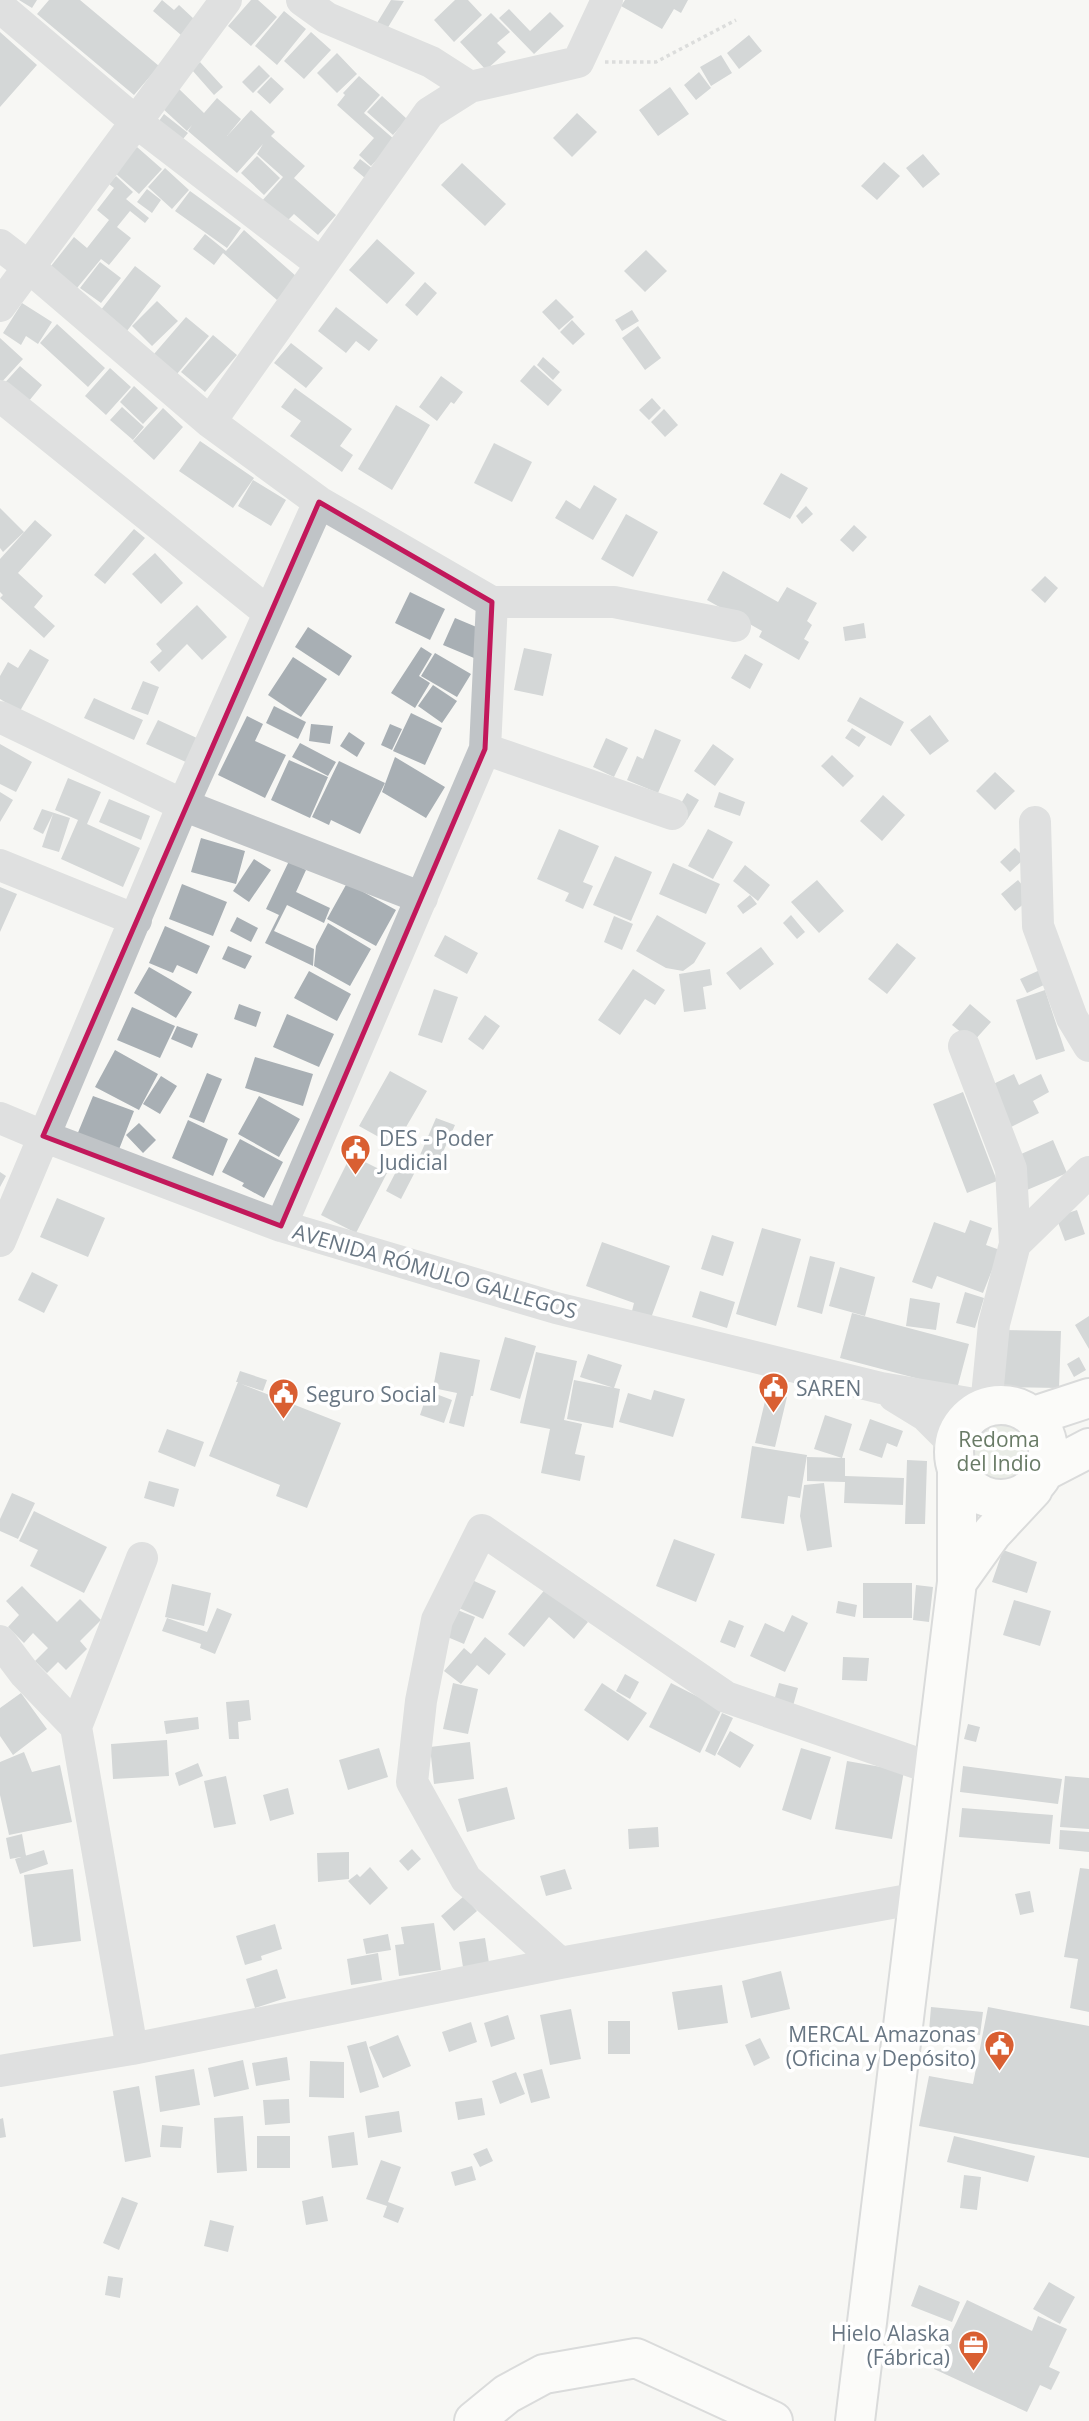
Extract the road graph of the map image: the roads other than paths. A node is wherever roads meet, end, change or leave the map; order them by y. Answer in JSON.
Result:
{"nodes":[{"id":1,"x":226,"y":0,"type":"edge"},
{"id":2,"x":302,"y":0,"type":"edge"},
{"id":3,"x":607,"y":0,"type":"edge"},
{"id":4,"x":0,"y":7,"type":"edge"},
{"id":5,"x":470,"y":86,"type":"junction"},
{"id":6,"x":136,"y":122,"type":"junction"},
{"id":7,"x":0,"y":245,"type":"edge"},
{"id":8,"x":321,"y":264,"type":"junction"},
{"id":9,"x":30,"y":268,"type":"junction"},
{"id":10,"x":0,"y":306,"type":"edge"},
{"id":11,"x":0,"y":396,"type":"edge"},
{"id":12,"x":210,"y":422,"type":"junction"},
{"id":13,"x":319,"y":502,"type":"junction"},
{"id":14,"x":492,"y":602,"type":"junction"},
{"id":15,"x":269,"y":613,"type":"junction"},
{"id":16,"x":735,"y":626,"type":"dead end"},
{"id":17,"x":0,"y":717,"type":"edge"},
{"id":18,"x":485,"y":748,"type":"junction"},
{"id":19,"x":183,"y":805,"type":"junction"},
{"id":20,"x":672,"y":814,"type":"dead end"},
{"id":21,"x":1035,"y":822,"type":"dead end"},
{"id":22,"x":0,"y":865,"type":"edge"},
{"id":23,"x":422,"y":898,"type":"junction"},
{"id":24,"x":136,"y":920,"type":"junction"},
{"id":25,"x":964,"y":1046,"type":"dead end"},
{"id":26,"x":1089,"y":1046,"type":"edge"},
{"id":27,"x":0,"y":1118,"type":"edge"},
{"id":28,"x":43,"y":1136,"type":"junction"},
{"id":29,"x":1089,"y":1172,"type":"edge"},
{"id":30,"x":282,"y":1226,"type":"junction"},
{"id":31,"x":0,"y":1241,"type":"edge"},
{"id":32,"x":1015,"y":1244,"type":"junction"},
{"id":33,"x":881,"y":1388,"type":"junction"},
{"id":34,"x":1089,"y":1398,"type":"edge"},
{"id":35,"x":986,"y":1406,"type":"junction"},
{"id":36,"x":1034,"y":1416,"type":"junction"},
{"id":37,"x":1089,"y":1448,"type":"edge"},
{"id":38,"x":956,"y":1457,"type":"junction"},
{"id":39,"x":1040,"y":1479,"type":"junction"},
{"id":40,"x":142,"y":1558,"type":"dead end"},
{"id":41,"x":957,"y":1582,"type":"junction"},
{"id":42,"x":0,"y":1641,"type":"edge"},
{"id":43,"x":12,"y":1680,"type":"edge"},
{"id":44,"x":76,"y":1727,"type":"junction"},
{"id":45,"x":934,"y":1769,"type":"junction"},
{"id":46,"x":919,"y":1898,"type":"junction"},
{"id":47,"x":560,"y":1963,"type":"junction"},
{"id":48,"x":132,"y":2049,"type":"junction"},
{"id":49,"x":0,"y":2071,"type":"edge"},
{"id":50,"x":474,"y":2421,"type":"edge"},
{"id":51,"x":773,"y":2421,"type":"edge"},
{"id":52,"x":855,"y":2421,"type":"edge"}],
"edges":[{"from":1,"to":6,"type":"street"},
{"from":2,"to":5,"type":"street"},
{"from":3,"to":5,"type":"street"},
{"from":4,"to":6,"type":"street"},
{"from":5,"to":8,"type":"street"},
{"from":6,"to":8,"type":"street"},
{"from":6,"to":9,"type":"street"},
{"from":7,"to":9,"type":"street"},
{"from":8,"to":12,"type":"street"},
{"from":9,"to":10,"type":"street"},
{"from":9,"to":12,"type":"street"},
{"from":11,"to":15,"type":"street"},
{"from":12,"to":13,"type":"street"},
{"from":13,"to":14,"type":"street"},
{"from":13,"to":15,"type":"street"},
{"from":14,"to":16,"type":"street"},
{"from":14,"to":18,"type":"street"},
{"from":15,"to":19,"type":"street"},
{"from":17,"to":19,"type":"street"},
{"from":18,"to":20,"type":"street"},
{"from":18,"to":23,"type":"street"},
{"from":19,"to":23,"type":"street"},
{"from":19,"to":24,"type":"street"},
{"from":21,"to":26,"type":"street"},
{"from":22,"to":24,"type":"street"},
{"from":23,"to":30,"type":"street"},
{"from":24,"to":28,"type":"street"},
{"from":25,"to":32,"type":"street"},
{"from":27,"to":28,"type":"street","name":"AVENIDA RÓMULO GALLEGOS"},
{"from":28,"to":30,"type":"street","name":"AVENIDA RÓMULO GALLEGOS"},
{"from":28,"to":31,"type":"street"},
{"from":29,"to":32,"type":"street"},
{"from":30,"to":33,"type":"street","name":"AVENIDA RÓMULO GALLEGOS"},
{"from":32,"to":35,"type":"street"},
{"from":33,"to":35,"type":"street","name":"AVENIDA RÓMULO GALLEGOS"},
{"from":33,"to":38,"type":"street","name":"AVENIDA RÓMULO GALLEGOS"},
{"from":34,"to":36,"type":"main road"},
{"from":35,"to":36,"type":"main road"},
{"from":35,"to":38,"type":"main road"},
{"from":36,"to":39,"type":"main road"},
{"from":37,"to":39,"type":"main road"},
{"from":38,"to":39,"type":"main road"},
{"from":38,"to":41,"type":"main road"},
{"from":39,"to":41,"type":"main road"},
{"from":40,"to":44,"type":"street"},
{"from":41,"to":45,"type":"main road"},
{"from":42,"to":43,"type":"street"},
{"from":43,"to":44,"type":"street"},
{"from":44,"to":48,"type":"street"},
{"from":45,"to":46,"type":"main road"},
{"from":45,"to":47,"type":"street"},
{"from":46,"to":47,"type":"street"},
{"from":46,"to":52,"type":"main road"},
{"from":47,"to":48,"type":"street"},
{"from":48,"to":49,"type":"street"},
{"from":50,"to":51,"type":"main road"}]}
